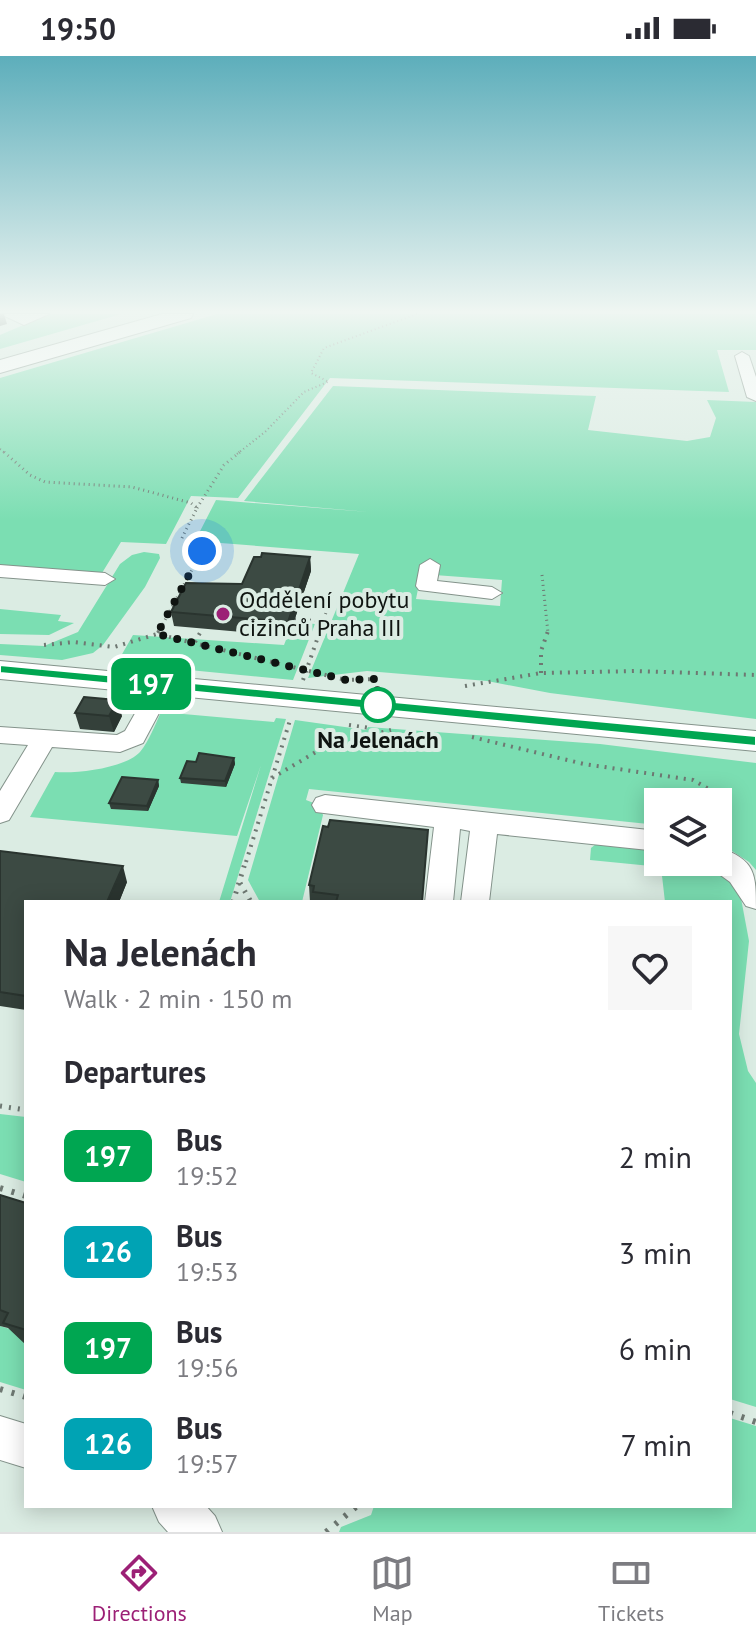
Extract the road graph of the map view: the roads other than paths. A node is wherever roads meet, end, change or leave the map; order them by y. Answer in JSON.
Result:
{"nodes":[{"id":1,"x":430,"y":565,"type":"dead end"},
{"id":2,"x":0,"y":571,"type":"edge"},
{"id":3,"x":105,"y":579,"type":"dead end"},
{"id":4,"x":492,"y":593,"type":"dead end"},
{"id":5,"x":0,"y":670,"type":"edge"},
{"id":6,"x":162,"y":685,"type":"junction"},
{"id":7,"x":0,"y":735,"type":"edge"},
{"id":8,"x":44,"y":739,"type":"junction"},
{"id":9,"x":756,"y":741,"type":"edge"},
{"id":10,"x":325,"y":805,"type":"dead end"},
{"id":11,"x":0,"y":813,"type":"edge"},
{"id":12,"x":448,"y":817,"type":"junction"},
{"id":13,"x":485,"y":822,"type":"junction"},
{"id":14,"x":644,"y":839,"type":"edge"},
{"id":15,"x":439,"y":900,"type":"edge"},
{"id":16,"x":475,"y":900,"type":"edge"},
{"id":17,"x":0,"y":1438,"type":"edge"},
{"id":18,"x":24,"y":1445,"type":"edge"},
{"id":19,"x":177,"y":1508,"type":"edge"},
{"id":20,"x":199,"y":1532,"type":"edge"}],
"edges":[{"from":1,"to":4,"type":"street"},
{"from":2,"to":3,"type":"street"},
{"from":5,"to":6,"type":"main road"},
{"from":6,"to":8,"type":"street"},
{"from":6,"to":9,"type":"main road"},
{"from":7,"to":8,"type":"street"},
{"from":8,"to":11,"type":"street"},
{"from":10,"to":12,"type":"street"},
{"from":12,"to":13,"type":"street"},
{"from":12,"to":15,"type":"street"},
{"from":13,"to":14,"type":"street"},
{"from":13,"to":16,"type":"street"},
{"from":17,"to":18,"type":"street"},
{"from":19,"to":20,"type":"street"}]}
